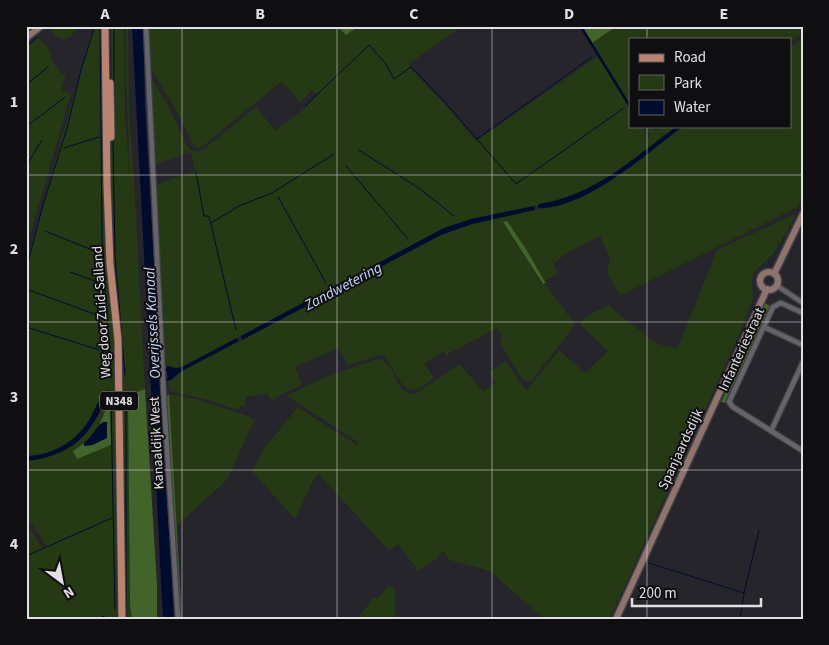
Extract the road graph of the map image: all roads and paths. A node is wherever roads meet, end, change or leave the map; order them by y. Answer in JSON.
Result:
{"nodes":[{"id":1,"x":40,"y":26,"type":"edge"},
{"id":2,"x":107,"y":26,"type":"edge"},
{"id":3,"x":146,"y":26,"type":"edge"},
{"id":4,"x":26,"y":38,"type":"edge"},
{"id":5,"x":803,"y":214,"type":"edge"},
{"id":6,"x":774,"y":274,"type":"junction"},
{"id":7,"x":776,"y":285,"type":"junction"},
{"id":8,"x":767,"y":289,"type":"junction"},
{"id":9,"x":803,"y":303,"type":"edge"},
{"id":10,"x":803,"y":313,"type":"edge"},
{"id":11,"x":764,"y":327,"type":"junction"},
{"id":12,"x":803,"y":345,"type":"edge"},
{"id":13,"x":803,"y":362,"type":"edge"},
{"id":14,"x":771,"y":432,"type":"junction"},
{"id":15,"x":803,"y":451,"type":"edge"},
{"id":16,"x":122,"y":619,"type":"edge"},
{"id":17,"x":178,"y":619,"type":"edge"},
{"id":18,"x":616,"y":619,"type":"edge"}],
"edges":[{"from":1,"to":4,"type":"street"},
{"from":2,"to":16,"type":"main road","name":"Weg door Zuid-Salland","number":"N348"},
{"from":3,"to":17,"type":"street","name":"Kanaaldijk West"},
{"from":5,"to":6,"type":"street"},
{"from":6,"to":7,"type":"street"},
{"from":6,"to":8,"type":"street"},
{"from":7,"to":8,"type":"street"},
{"from":7,"to":9,"type":"street"},
{"from":8,"to":18,"type":"street","name":"Spanjaardsdijk"},
{"from":10,"to":11,"type":"street","name":"Infanteriestraat"},
{"from":11,"to":12,"type":"street"},
{"from":11,"to":14,"type":"street","name":"Infanteriestraat"},
{"from":13,"to":14,"type":"street"},
{"from":14,"to":15,"type":"street"}]}
